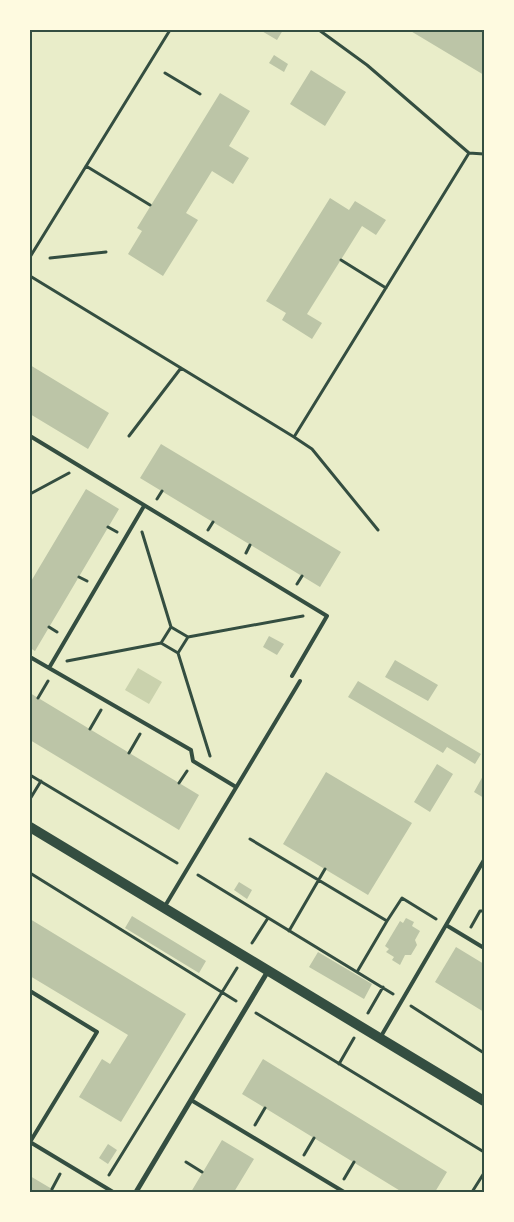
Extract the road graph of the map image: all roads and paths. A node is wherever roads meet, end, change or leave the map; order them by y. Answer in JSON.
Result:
{"nodes":[{"id":1,"x":170,"y":30,"type":"edge"},
{"id":2,"x":319,"y":30,"type":"edge"},
{"id":3,"x":165,"y":73,"type":"dead end"},
{"id":4,"x":200,"y":94,"type":"dead end"},
{"id":5,"x":469,"y":153,"type":"junction"},
{"id":6,"x":484,"y":154,"type":"edge"},
{"id":7,"x":86,"y":166,"type":"junction"},
{"id":8,"x":150,"y":206,"type":"dead end"},
{"id":9,"x":106,"y":252,"type":"dead end"},
{"id":10,"x":30,"y":257,"type":"edge"},
{"id":11,"x":50,"y":258,"type":"dead end"},
{"id":12,"x":341,"y":260,"type":"dead end"},
{"id":13,"x":30,"y":276,"type":"edge"},
{"id":14,"x":386,"y":288,"type":"junction"},
{"id":15,"x":181,"y":368,"type":"junction"},
{"id":16,"x":30,"y":436,"type":"edge"},
{"id":17,"x":129,"y":436,"type":"dead end"},
{"id":18,"x":294,"y":437,"type":"junction"},
{"id":19,"x":80,"y":467,"type":"junction"},
{"id":20,"x":30,"y":494,"type":"edge"},
{"id":21,"x":144,"y":506,"type":"junction"},
{"id":22,"x":138,"y":517,"type":"junction"},
{"id":23,"x":378,"y":530,"type":"dead end"},
{"id":24,"x":322,"y":613,"type":"junction"},
{"id":25,"x":171,"y":627,"type":"junction"},
{"id":26,"x":188,"y":637,"type":"junction"},
{"id":27,"x":161,"y":644,"type":"junction"},
{"id":28,"x":178,"y":653,"type":"junction"},
{"id":29,"x":30,"y":657,"type":"edge"},
{"id":30,"x":50,"y":666,"type":"junction"},
{"id":31,"x":54,"y":671,"type":"junction"},
{"id":32,"x":292,"y":676,"type":"dead end"},
{"id":33,"x":300,"y":681,"type":"dead end"},
{"id":34,"x":38,"y":698,"type":"dead end"},
{"id":35,"x":106,"y":701,"type":"junction"},
{"id":36,"x":146,"y":724,"type":"junction"},
{"id":37,"x":90,"y":729,"type":"dead end"},
{"id":38,"x":129,"y":753,"type":"dead end"},
{"id":39,"x":30,"y":775,"type":"edge"},
{"id":40,"x":216,"y":775,"type":"junction"},
{"id":41,"x":41,"y":782,"type":"junction"},
{"id":42,"x":236,"y":787,"type":"junction"},
{"id":43,"x":30,"y":799,"type":"edge"},
{"id":44,"x":30,"y":827,"type":"edge"},
{"id":45,"x":250,"y":839,"type":"dead end"},
{"id":46,"x":484,"y":860,"type":"edge"},
{"id":47,"x":187,"y":869,"type":"junction"},
{"id":48,"x":325,"y":869,"type":"dead end"},
{"id":49,"x":319,"y":880,"type":"junction"},
{"id":50,"x":164,"y":908,"type":"junction"},
{"id":51,"x":484,"y":911,"type":"edge"},
{"id":52,"x":268,"y":918,"type":"junction"},
{"id":53,"x":387,"y":921,"type":"junction"},
{"id":54,"x":446,"y":925,"type":"junction"},
{"id":55,"x":289,"y":931,"type":"junction"},
{"id":56,"x":466,"y":937,"type":"junction"},
{"id":57,"x":484,"y":948,"type":"edge"},
{"id":58,"x":244,"y":956,"type":"junction"},
{"id":59,"x":268,"y":971,"type":"junction"},
{"id":60,"x":357,"y":972,"type":"junction"},
{"id":61,"x":30,"y":991,"type":"edge"},
{"id":62,"x":402,"y":1000,"type":"junction"},
{"id":63,"x":380,"y":1038,"type":"junction"},
{"id":64,"x":484,"y":1053,"type":"edge"},
{"id":65,"x":191,"y":1100,"type":"junction"},
{"id":66,"x":484,"y":1101,"type":"edge"},
{"id":67,"x":265,"y":1108,"type":"dead end"},
{"id":68,"x":249,"y":1135,"type":"junction"},
{"id":69,"x":314,"y":1138,"type":"dead end"},
{"id":70,"x":30,"y":1142,"type":"edge"},
{"id":71,"x":186,"y":1162,"type":"dead end"},
{"id":72,"x":354,"y":1162,"type":"dead end"},
{"id":73,"x":66,"y":1164,"type":"junction"},
{"id":74,"x":298,"y":1164,"type":"junction"},
{"id":75,"x":202,"y":1172,"type":"dead end"},
{"id":76,"x":484,"y":1173,"type":"edge"},
{"id":77,"x":103,"y":1186,"type":"junction"},
{"id":78,"x":338,"y":1188,"type":"junction"},
{"id":79,"x":52,"y":1189,"type":"dead end"},
{"id":80,"x":113,"y":1192,"type":"edge"},
{"id":81,"x":136,"y":1192,"type":"edge"},
{"id":82,"x":344,"y":1192,"type":"edge"},
{"id":83,"x":472,"y":1192,"type":"edge"}],
"edges":[{"from":1,"to":7,"type":"path"},
{"from":2,"to":5,"type":"path"},
{"from":3,"to":4,"type":"path"},
{"from":5,"to":6,"type":"path"},
{"from":5,"to":14,"type":"path"},
{"from":7,"to":8,"type":"path"},
{"from":7,"to":10,"type":"path"},
{"from":9,"to":11,"type":"path"},
{"from":12,"to":14,"type":"path"},
{"from":13,"to":15,"type":"path"},
{"from":14,"to":18,"type":"path"},
{"from":15,"to":17,"type":"path"},
{"from":15,"to":18,"type":"path"},
{"from":16,"to":19,"type":"lane"},
{"from":18,"to":23,"type":"path"},
{"from":19,"to":20,"type":"path"},
{"from":19,"to":21,"type":"lane"},
{"from":21,"to":22,"type":"lane"},
{"from":21,"to":24,"type":"lane"},
{"from":22,"to":25,"type":"path"},
{"from":22,"to":30,"type":"lane"},
{"from":24,"to":26,"type":"path"},
{"from":24,"to":32,"type":"lane"},
{"from":25,"to":26,"type":"path"},
{"from":25,"to":27,"type":"path"},
{"from":26,"to":28,"type":"path"},
{"from":27,"to":28,"type":"path"},
{"from":27,"to":30,"type":"path"},
{"from":28,"to":40,"type":"path"},
{"from":29,"to":30,"type":"lane"},
{"from":30,"to":31,"type":"lane"},
{"from":31,"to":34,"type":"path"},
{"from":31,"to":35,"type":"lane"},
{"from":33,"to":42,"type":"lane"},
{"from":35,"to":36,"type":"lane"},
{"from":35,"to":37,"type":"path"},
{"from":36,"to":38,"type":"path"},
{"from":36,"to":40,"type":"lane"},
{"from":39,"to":41,"type":"path"},
{"from":40,"to":42,"type":"lane"},
{"from":41,"to":43,"type":"path"},
{"from":41,"to":47,"type":"path"},
{"from":42,"to":47,"type":"lane"},
{"from":44,"to":50,"type":"main road"},
{"from":45,"to":49,"type":"path"},
{"from":46,"to":54,"type":"lane"},
{"from":47,"to":50,"type":"lane"},
{"from":47,"to":52,"type":"path"},
{"from":48,"to":49,"type":"path"},
{"from":49,"to":53,"type":"path"},
{"from":49,"to":55,"type":"path"},
{"from":50,"to":58,"type":"main road"},
{"from":51,"to":56,"type":"path"},
{"from":52,"to":55,"type":"path"},
{"from":52,"to":58,"type":"path"},
{"from":53,"to":54,"type":"path"},
{"from":53,"to":60,"type":"path"},
{"from":54,"to":56,"type":"lane"},
{"from":54,"to":62,"type":"lane"},
{"from":55,"to":60,"type":"path"},
{"from":56,"to":57,"type":"lane"},
{"from":58,"to":59,"type":"main road"},
{"from":58,"to":77,"type":"path"},
{"from":59,"to":63,"type":"main road"},
{"from":59,"to":65,"type":"street"},
{"from":60,"to":62,"type":"path"},
{"from":61,"to":70,"type":"lane"},
{"from":62,"to":63,"type":"lane"},
{"from":62,"to":64,"type":"path"},
{"from":63,"to":66,"type":"main road"},
{"from":65,"to":68,"type":"lane"},
{"from":65,"to":81,"type":"street"},
{"from":67,"to":68,"type":"path"},
{"from":68,"to":74,"type":"lane"},
{"from":69,"to":74,"type":"path"},
{"from":70,"to":73,"type":"lane"},
{"from":71,"to":75,"type":"path"},
{"from":72,"to":78,"type":"path"},
{"from":73,"to":77,"type":"lane"},
{"from":73,"to":79,"type":"path"},
{"from":74,"to":78,"type":"lane"},
{"from":76,"to":83,"type":"path"},
{"from":77,"to":80,"type":"lane"},
{"from":78,"to":82,"type":"lane"}]}
